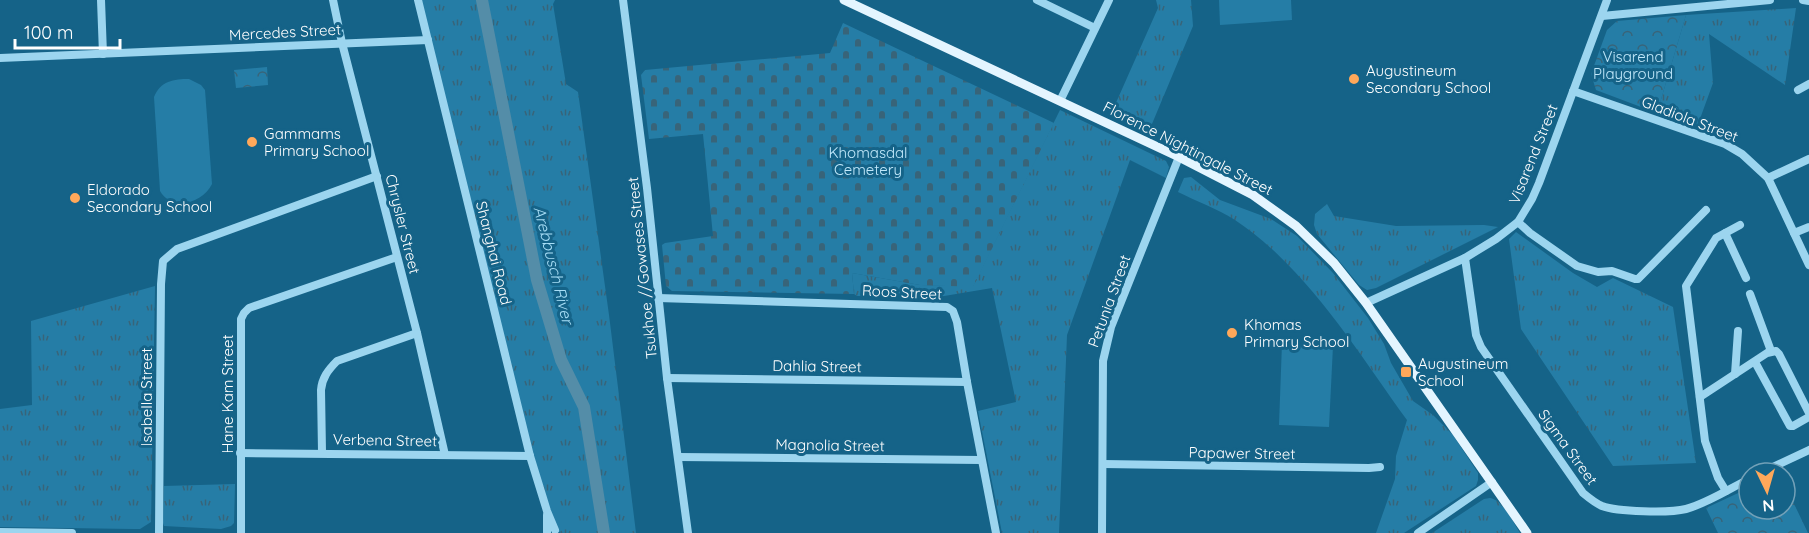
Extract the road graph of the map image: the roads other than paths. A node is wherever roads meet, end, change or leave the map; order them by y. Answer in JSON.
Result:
{"nodes":[{"id":1,"x":101,"y":0,"type":"edge"},
{"id":2,"x":333,"y":0,"type":"edge"},
{"id":3,"x":418,"y":0,"type":"edge"},
{"id":4,"x":623,"y":0,"type":"edge"},
{"id":5,"x":844,"y":0,"type":"edge"},
{"id":6,"x":1037,"y":0,"type":"edge"},
{"id":7,"x":1109,"y":0,"type":"edge"},
{"id":8,"x":1607,"y":0,"type":"edge"},
{"id":9,"x":1770,"y":0,"type":"edge"},
{"id":10,"x":1803,"y":0,"type":"edge"},
{"id":11,"x":1809,"y":1,"type":"edge"},
{"id":12,"x":1689,"y":3,"type":"edge"},
{"id":13,"x":1602,"y":16,"type":"junction"},
{"id":14,"x":1095,"y":28,"type":"junction"},
{"id":15,"x":428,"y":40,"type":"junction"},
{"id":16,"x":342,"y":43,"type":"junction"},
{"id":17,"x":103,"y":54,"type":"junction"},
{"id":18,"x":0,"y":58,"type":"edge"},
{"id":19,"x":1809,"y":84,"type":"edge"},
{"id":20,"x":1798,"y":90,"type":"dead end"},
{"id":21,"x":1573,"y":91,"type":"junction"},
{"id":22,"x":1060,"y":101,"type":"junction"},
{"id":23,"x":1179,"y":157,"type":"junction"},
{"id":24,"x":1809,"y":159,"type":"edge"},
{"id":25,"x":377,"y":176,"type":"junction"},
{"id":26,"x":1768,"y":178,"type":"junction"},
{"id":27,"x":1707,"y":210,"type":"dead end"},
{"id":28,"x":1518,"y":222,"type":"junction"},
{"id":29,"x":1740,"y":225,"type":"dead end"},
{"id":30,"x":1809,"y":227,"type":"edge"},
{"id":31,"x":1725,"y":233,"type":"junction"},
{"id":32,"x":1794,"y":233,"type":"junction"},
{"id":33,"x":397,"y":257,"type":"junction"},
{"id":34,"x":1465,"y":258,"type":"junction"},
{"id":35,"x":1809,"y":265,"type":"edge"},
{"id":36,"x":1746,"y":278,"type":"dead end"},
{"id":37,"x":1750,"y":294,"type":"dead end"},
{"id":38,"x":658,"y":298,"type":"junction"},
{"id":39,"x":1366,"y":303,"type":"junction"},
{"id":40,"x":1738,"y":331,"type":"dead end"},
{"id":41,"x":417,"y":333,"type":"junction"},
{"id":42,"x":1771,"y":351,"type":"junction"},
{"id":43,"x":1755,"y":362,"type":"junction"},
{"id":44,"x":1735,"y":374,"type":"junction"},
{"id":45,"x":667,"y":378,"type":"junction"},
{"id":46,"x":967,"y":382,"type":"junction"},
{"id":47,"x":1700,"y":397,"type":"junction"},
{"id":48,"x":1809,"y":415,"type":"edge"},
{"id":49,"x":1809,"y":450,"type":"edge"},
{"id":50,"x":322,"y":452,"type":"junction"},
{"id":51,"x":240,"y":453,"type":"junction"},
{"id":52,"x":445,"y":455,"type":"junction"},
{"id":53,"x":530,"y":456,"type":"junction"},
{"id":54,"x":678,"y":457,"type":"junction"},
{"id":55,"x":981,"y":460,"type":"junction"},
{"id":56,"x":1786,"y":461,"type":"edge"},
{"id":57,"x":1103,"y":464,"type":"junction"},
{"id":58,"x":1380,"y":467,"type":"dead end"},
{"id":59,"x":1492,"y":482,"type":"junction"},
{"id":60,"x":1737,"y":485,"type":"edge"},
{"id":61,"x":1725,"y":491,"type":"junction"},
{"id":62,"x":0,"y":532,"type":"edge"},
{"id":63,"x":552,"y":532,"type":"edge"},
{"id":64,"x":72,"y":533,"type":"edge"},
{"id":65,"x":159,"y":533,"type":"edge"},
{"id":66,"x":241,"y":533,"type":"edge"},
{"id":67,"x":688,"y":533,"type":"edge"},
{"id":68,"x":996,"y":533,"type":"edge"},
{"id":69,"x":1102,"y":533,"type":"edge"},
{"id":70,"x":1418,"y":533,"type":"edge"},
{"id":71,"x":1527,"y":533,"type":"edge"}],
"edges":[{"from":1,"to":17,"type":"street"},
{"from":2,"to":16,"type":"street","name":"Chrysler Street"},
{"from":3,"to":15,"type":"street","name":"Shanghai Road"},
{"from":4,"to":38,"type":"street","name":"Tsukhoe //Gowases Street"},
{"from":5,"to":22,"type":"main road","name":"Florence Nightingale Street"},
{"from":6,"to":14,"type":"street"},
{"from":7,"to":14,"type":"street"},
{"from":8,"to":13,"type":"street","name":"Visarend Street"},
{"from":9,"to":12,"type":"street"},
{"from":10,"to":11,"type":"street"},
{"from":12,"to":13,"type":"street"},
{"from":13,"to":21,"type":"street","name":"Visarend Street"},
{"from":14,"to":22,"type":"street"},
{"from":15,"to":16,"type":"street","name":"Mercedes Street"},
{"from":15,"to":53,"type":"street","name":"Shanghai Road"},
{"from":16,"to":17,"type":"street","name":"Mercedes Street"},
{"from":16,"to":25,"type":"street","name":"Chrysler Street"},
{"from":17,"to":18,"type":"street","name":"Mercedes Street"},
{"from":19,"to":20,"type":"street"},
{"from":21,"to":26,"type":"street","name":"Gladiola Street"},
{"from":21,"to":28,"type":"street","name":"Visarend Street"},
{"from":22,"to":23,"type":"main road","name":"Florence Nightingale Street"},
{"from":23,"to":39,"type":"main road","name":"Florence Nightingale Street"},
{"from":23,"to":57,"type":"street","name":"Petunia Street"},
{"from":24,"to":26,"type":"street"},
{"from":25,"to":33,"type":"street","name":"Chrysler Street"},
{"from":25,"to":65,"type":"street","name":"Isabella Street"},
{"from":26,"to":32,"type":"street","name":"Gladiola Street"},
{"from":27,"to":28,"type":"street"},
{"from":28,"to":34,"type":"street","name":"Visarend Street"},
{"from":29,"to":31,"type":"street"},
{"from":30,"to":32,"type":"street"},
{"from":31,"to":36,"type":"street"},
{"from":31,"to":47,"type":"street"},
{"from":32,"to":35,"type":"street","name":"Gladiola Street"},
{"from":33,"to":41,"type":"street","name":"Chrysler Street"},
{"from":33,"to":51,"type":"street","name":"Hane Kam Street"},
{"from":34,"to":39,"type":"street","name":"Visarend Street"},
{"from":34,"to":61,"type":"street","name":"Sigma Street"},
{"from":37,"to":42,"type":"street"},
{"from":38,"to":45,"type":"street","name":"Tsukhoe //Gowases Street"},
{"from":38,"to":46,"type":"street","name":"Roos Street"},
{"from":39,"to":59,"type":"main road","name":"Florence Nightingale Street"},
{"from":40,"to":44,"type":"street"},
{"from":41,"to":50,"type":"street"},
{"from":41,"to":52,"type":"street","name":"Chrysler Street"},
{"from":42,"to":43,"type":"street"},
{"from":42,"to":48,"type":"street"},
{"from":43,"to":44,"type":"street"},
{"from":43,"to":48,"type":"street"},
{"from":44,"to":47,"type":"street"},
{"from":45,"to":46,"type":"street","name":"Dahlia Street"},
{"from":45,"to":54,"type":"street","name":"Tsukhoe //Gowases Street"},
{"from":46,"to":55,"type":"street","name":"Roos Street"},
{"from":47,"to":61,"type":"street"},
{"from":49,"to":56,"type":"street"},
{"from":50,"to":51,"type":"street","name":"Verbena Street"},
{"from":50,"to":52,"type":"street","name":"Verbena Street"},
{"from":51,"to":66,"type":"street","name":"Hane Kam Street"},
{"from":52,"to":53,"type":"street","name":"Verbena Street"},
{"from":53,"to":63,"type":"street","name":"Shanghai Road"},
{"from":54,"to":55,"type":"street","name":"Magnolia Street"},
{"from":54,"to":67,"type":"street","name":"Tsukhoe //Gowases Street"},
{"from":55,"to":68,"type":"street","name":"Roos Street"},
{"from":57,"to":58,"type":"street","name":"Papawer Street"},
{"from":57,"to":69,"type":"street","name":"Petunia Street"},
{"from":59,"to":70,"type":"street"},
{"from":59,"to":71,"type":"main road","name":"Florence Nightingale Street"},
{"from":60,"to":61,"type":"street","name":"Sigma Street"},
{"from":62,"to":64,"type":"street"}]}
